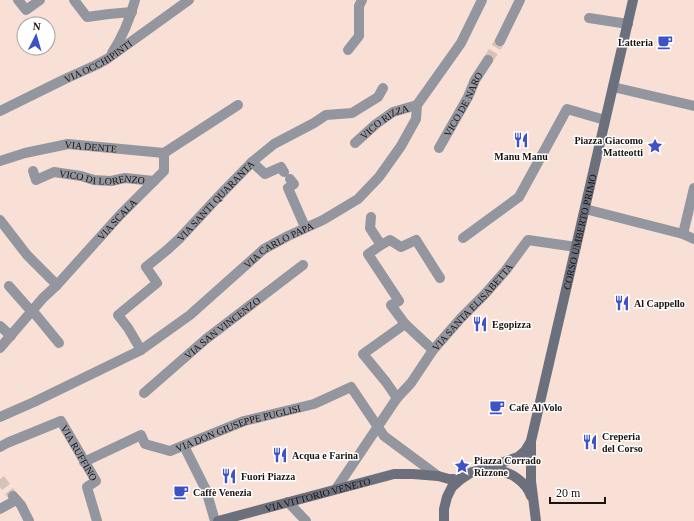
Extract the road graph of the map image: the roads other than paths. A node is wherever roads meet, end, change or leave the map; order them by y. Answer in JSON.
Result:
{"nodes":[{"id":1,"x":18,"y":0,"type":"edge"},
{"id":2,"x":40,"y":0,"type":"edge"},
{"id":3,"x":74,"y":0,"type":"edge"},
{"id":4,"x":135,"y":0,"type":"edge"},
{"id":5,"x":189,"y":0,"type":"edge"},
{"id":6,"x":362,"y":0,"type":"edge"},
{"id":7,"x":482,"y":0,"type":"edge"},
{"id":8,"x":520,"y":0,"type":"edge"},
{"id":9,"x":634,"y":0,"type":"edge"},
{"id":10,"x":132,"y":12,"type":"junction"},
{"id":11,"x":589,"y":18,"type":"dead end"},
{"id":12,"x":628,"y":24,"type":"junction"},
{"id":13,"x":500,"y":41,"type":"tunnel mouth"},
{"id":14,"x":348,"y":50,"type":"dead end"},
{"id":15,"x":107,"y":59,"type":"junction"},
{"id":16,"x":488,"y":60,"type":"tunnel mouth"},
{"id":17,"x":613,"y":87,"type":"junction"},
{"id":18,"x":383,"y":88,"type":"dead end"},
{"id":19,"x":417,"y":105,"type":"junction"},
{"id":20,"x":238,"y":106,"type":"dead end"},
{"id":21,"x":694,"y":106,"type":"edge"},
{"id":22,"x":0,"y":111,"type":"edge"},
{"id":23,"x":605,"y":120,"type":"junction"},
{"id":24,"x":355,"y":143,"type":"dead end"},
{"id":25,"x":439,"y":148,"type":"dead end"},
{"id":26,"x":164,"y":153,"type":"junction"},
{"id":27,"x":0,"y":161,"type":"edge"},
{"id":28,"x":252,"y":162,"type":"junction"},
{"id":29,"x":33,"y":171,"type":"dead end"},
{"id":30,"x":154,"y":181,"type":"junction"},
{"id":31,"x":694,"y":188,"type":"edge"},
{"id":32,"x":585,"y":209,"type":"junction"},
{"id":33,"x":371,"y":217,"type":"dead end"},
{"id":34,"x":0,"y":220,"type":"edge"},
{"id":35,"x":305,"y":227,"type":"junction"},
{"id":36,"x":683,"y":234,"type":"junction"},
{"id":37,"x":463,"y":238,"type":"dead end"},
{"id":38,"x":694,"y":239,"type":"edge"},
{"id":39,"x":381,"y":245,"type":"junction"},
{"id":40,"x":576,"y":247,"type":"junction"},
{"id":41,"x":303,"y":265,"type":"dead end"},
{"id":42,"x":440,"y":278,"type":"dead end"},
{"id":43,"x":57,"y":285,"type":"junction"},
{"id":44,"x":8,"y":286,"type":"dead end"},
{"id":45,"x":31,"y":311,"type":"junction"},
{"id":46,"x":405,"y":324,"type":"junction"},
{"id":47,"x":0,"y":326,"type":"edge"},
{"id":48,"x":10,"y":336,"type":"junction"},
{"id":49,"x":59,"y":343,"type":"dead end"},
{"id":50,"x":0,"y":348,"type":"edge"},
{"id":51,"x":141,"y":350,"type":"junction"},
{"id":52,"x":433,"y":350,"type":"junction"},
{"id":53,"x":144,"y":393,"type":"dead end"},
{"id":54,"x":397,"y":398,"type":"junction"},
{"id":55,"x":0,"y":417,"type":"edge"},
{"id":56,"x":378,"y":426,"type":"junction"},
{"id":57,"x":531,"y":441,"type":"junction"},
{"id":58,"x":184,"y":446,"type":"junction"},
{"id":59,"x":0,"y":447,"type":"edge"},
{"id":60,"x":84,"y":462,"type":"junction"},
{"id":61,"x":484,"y":469,"type":"junction"},
{"id":62,"x":438,"y":476,"type":"junction"},
{"id":63,"x":461,"y":479,"type":"junction"},
{"id":64,"x":336,"y":489,"type":"junction"},
{"id":65,"x":288,"y":502,"type":"junction"},
{"id":66,"x":535,"y":505,"type":"junction"},
{"id":67,"x":0,"y":510,"type":"edge"},
{"id":68,"x":536,"y":520,"type":"edge"},
{"id":69,"x":29,"y":521,"type":"edge"},
{"id":70,"x":96,"y":521,"type":"edge"},
{"id":71,"x":217,"y":521,"type":"edge"},
{"id":72,"x":306,"y":521,"type":"edge"},
{"id":73,"x":444,"y":521,"type":"edge"}],
"edges":[{"from":1,"to":2,"type":"street"},
{"from":3,"to":10,"type":"street"},
{"from":4,"to":10,"type":"street"},
{"from":5,"to":15,"type":"street","name":"VIA OCCHIPINTI"},
{"from":6,"to":14,"type":"street"},
{"from":7,"to":19,"type":"street","name":"VIA CARLO PAPA"},
{"from":8,"to":13,"type":"street"},
{"from":9,"to":12,"type":"street","name":"CORSO UMBERTO PRIMO"},
{"from":10,"to":15,"type":"street"},
{"from":11,"to":12,"type":"street"},
{"from":12,"to":17,"type":"street","name":"CORSO UMBERTO PRIMO"},
{"from":15,"to":22,"type":"street","name":"VIA OCCHIPINTI"},
{"from":16,"to":25,"type":"street","name":"VICO DE NARO"},
{"from":17,"to":21,"type":"street"},
{"from":17,"to":23,"type":"street","name":"CORSO UMBERTO PRIMO"},
{"from":18,"to":28,"type":"street","name":"VIA SANTI QUARANTA"},
{"from":19,"to":24,"type":"street","name":"VICO RIZZA"},
{"from":19,"to":35,"type":"street","name":"VIA CARLO PAPA"},
{"from":20,"to":26,"type":"street"},
{"from":23,"to":32,"type":"street","name":"CORSO UMBERTO PRIMO"},
{"from":23,"to":37,"type":"street"},
{"from":26,"to":27,"type":"street","name":"VIA DENTE"},
{"from":26,"to":30,"type":"street","name":"VIA SCALA"},
{"from":28,"to":35,"type":"street"},
{"from":28,"to":51,"type":"street","name":"VIA SANTI QUARANTA"},
{"from":29,"to":30,"type":"street","name":"VICO DI LORENZO"},
{"from":30,"to":43,"type":"street","name":"VIA SCALA"},
{"from":31,"to":36,"type":"street"},
{"from":32,"to":36,"type":"street"},
{"from":32,"to":40,"type":"street","name":"CORSO UMBERTO PRIMO"},
{"from":33,"to":39,"type":"street"},
{"from":34,"to":43,"type":"street"},
{"from":35,"to":51,"type":"street","name":"VIA CARLO PAPA"},
{"from":36,"to":38,"type":"street"},
{"from":39,"to":42,"type":"street"},
{"from":39,"to":46,"type":"street","name":"VIA SANTA ELISABETTA"},
{"from":40,"to":52,"type":"street","name":"VIA SANTA ELISABETTA"},
{"from":40,"to":57,"type":"street","name":"CORSO UMBERTO PRIMO"},
{"from":41,"to":53,"type":"street","name":"VIA SAN VINCENZO"},
{"from":43,"to":45,"type":"street","name":"VIA SCALA"},
{"from":44,"to":45,"type":"street"},
{"from":45,"to":48,"type":"street","name":"VIA SCALA"},
{"from":45,"to":49,"type":"street"},
{"from":46,"to":52,"type":"street","name":"VIA SANTA ELISABETTA"},
{"from":46,"to":54,"type":"street"},
{"from":47,"to":48,"type":"street"},
{"from":48,"to":50,"type":"street","name":"VIA SCALA"},
{"from":51,"to":55,"type":"street","name":"VIA CARLO PAPA"},
{"from":52,"to":54,"type":"street"},
{"from":54,"to":56,"type":"street"},
{"from":56,"to":58,"type":"street","name":"VIA DON GIUSEPPE PUGLISI"},
{"from":56,"to":62,"type":"street"},
{"from":56,"to":64,"type":"street"},
{"from":57,"to":61,"type":"street"},
{"from":57,"to":66,"type":"street"},
{"from":58,"to":60,"type":"street","name":"VIA DON GIUSEPPE PUGLISI"},
{"from":58,"to":71,"type":"street"},
{"from":59,"to":60,"type":"street","name":"VIA RUFFINO"},
{"from":60,"to":70,"type":"street","name":"VIA RUFFINO"},
{"from":61,"to":63,"type":"street"},
{"from":61,"to":66,"type":"street"},
{"from":62,"to":63,"type":"street","name":"VIA VITTORIO VENETO"},
{"from":62,"to":64,"type":"street","name":"VIA VITTORIO VENETO"},
{"from":63,"to":73,"type":"street"},
{"from":64,"to":65,"type":"street","name":"VIA VITTORIO VENETO"},
{"from":65,"to":71,"type":"street","name":"VIA VITTORIO VENETO"},
{"from":65,"to":72,"type":"street"},
{"from":66,"to":68,"type":"street"},
{"from":67,"to":69,"type":"street"}]}
